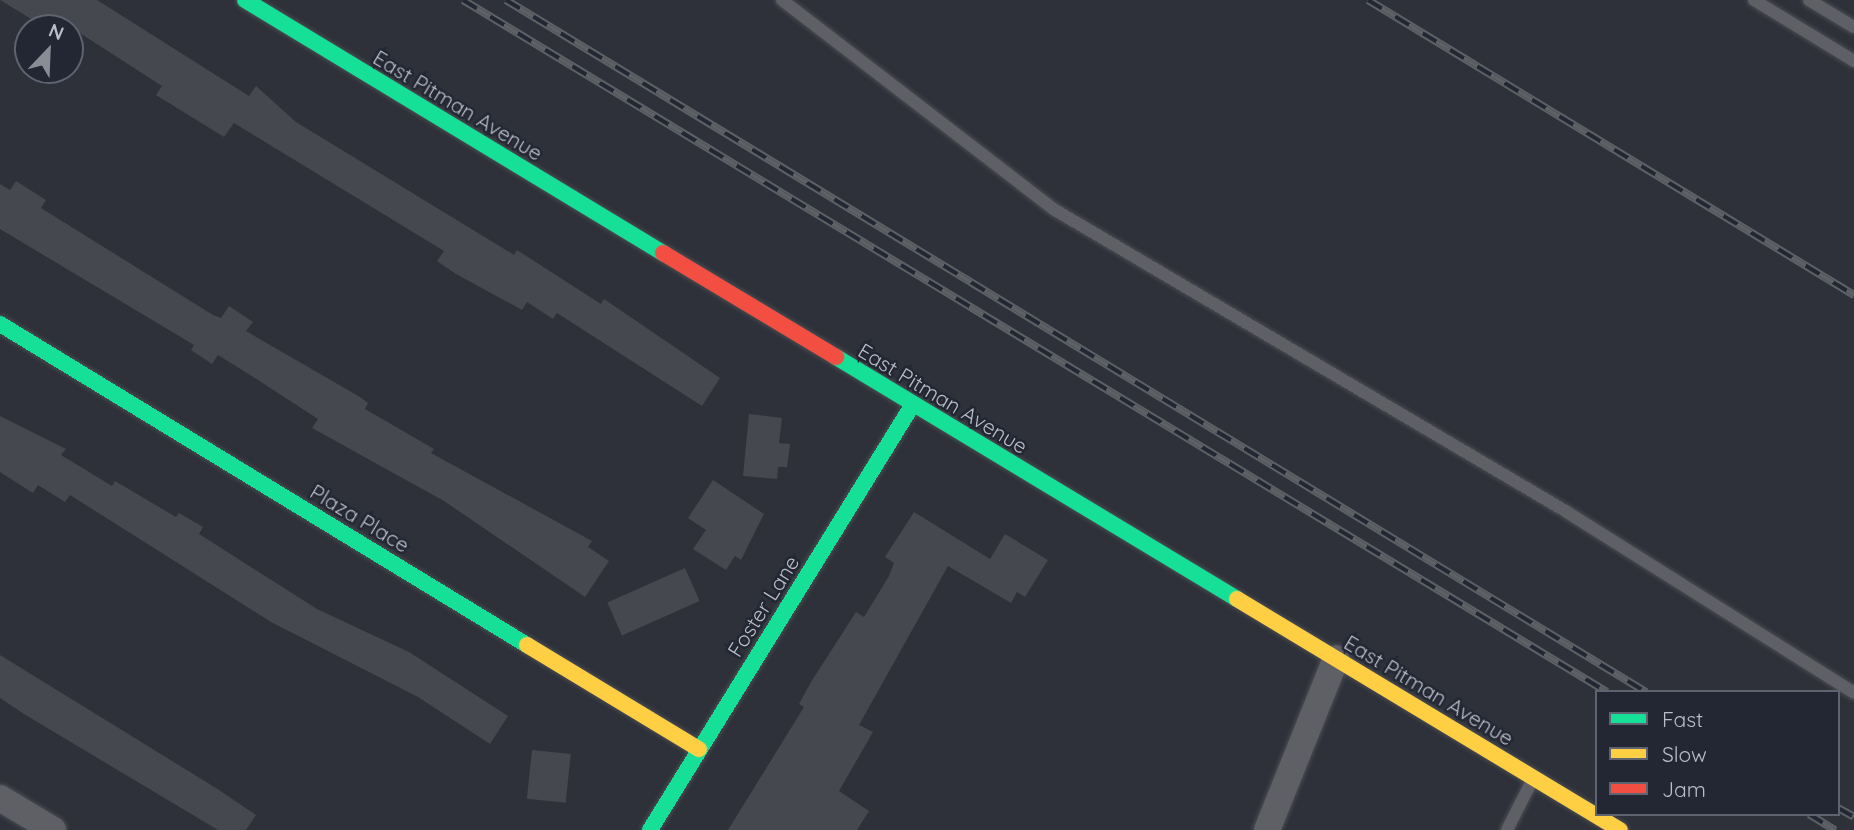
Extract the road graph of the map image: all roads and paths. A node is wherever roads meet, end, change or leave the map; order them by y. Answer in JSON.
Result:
{"nodes":[{"id":1,"x":245,"y":0,"type":"edge"},
{"id":2,"x":782,"y":0,"type":"edge"},
{"id":3,"x":1754,"y":0,"type":"edge"},
{"id":4,"x":1810,"y":0,"type":"edge"},
{"id":5,"x":1854,"y":27,"type":"edge"},
{"id":6,"x":1854,"y":61,"type":"edge"},
{"id":7,"x":0,"y":324,"type":"edge"},
{"id":8,"x":912,"y":405,"type":"junction"},
{"id":9,"x":1336,"y":658,"type":"junction"},
{"id":10,"x":1854,"y":693,"type":"edge"},
{"id":11,"x":699,"y":748,"type":"junction"},
{"id":12,"x":1533,"y":777,"type":"junction"},
{"id":13,"x":0,"y":798,"type":"edge"},
{"id":14,"x":1595,"y":815,"type":"edge"},
{"id":15,"x":1597,"y":816,"type":"edge"},
{"id":16,"x":53,"y":830,"type":"edge"},
{"id":17,"x":650,"y":830,"type":"edge"},
{"id":18,"x":1267,"y":830,"type":"edge"},
{"id":19,"x":1507,"y":830,"type":"edge"},
{"id":20,"x":1620,"y":830,"type":"edge"}],
"edges":[{"from":1,"to":8,"type":"street","name":"East Pitman Avenue"},
{"from":2,"to":10,"type":"lane"},
{"from":3,"to":6,"type":"lane"},
{"from":4,"to":5,"type":"lane"},
{"from":7,"to":11,"type":"street","name":"Plaza Place"},
{"from":8,"to":9,"type":"street","name":"East Pitman Avenue"},
{"from":8,"to":11,"type":"street","name":"Foster Lane"},
{"from":9,"to":12,"type":"street","name":"East Pitman Avenue"},
{"from":9,"to":18,"type":"street"},
{"from":11,"to":17,"type":"street","name":"Foster Lane"},
{"from":12,"to":14,"type":"street","name":"East Pitman Avenue"},
{"from":12,"to":19,"type":"lane"},
{"from":13,"to":16,"type":"street"},
{"from":15,"to":20,"type":"street","name":"East Pitman Avenue"}]}
